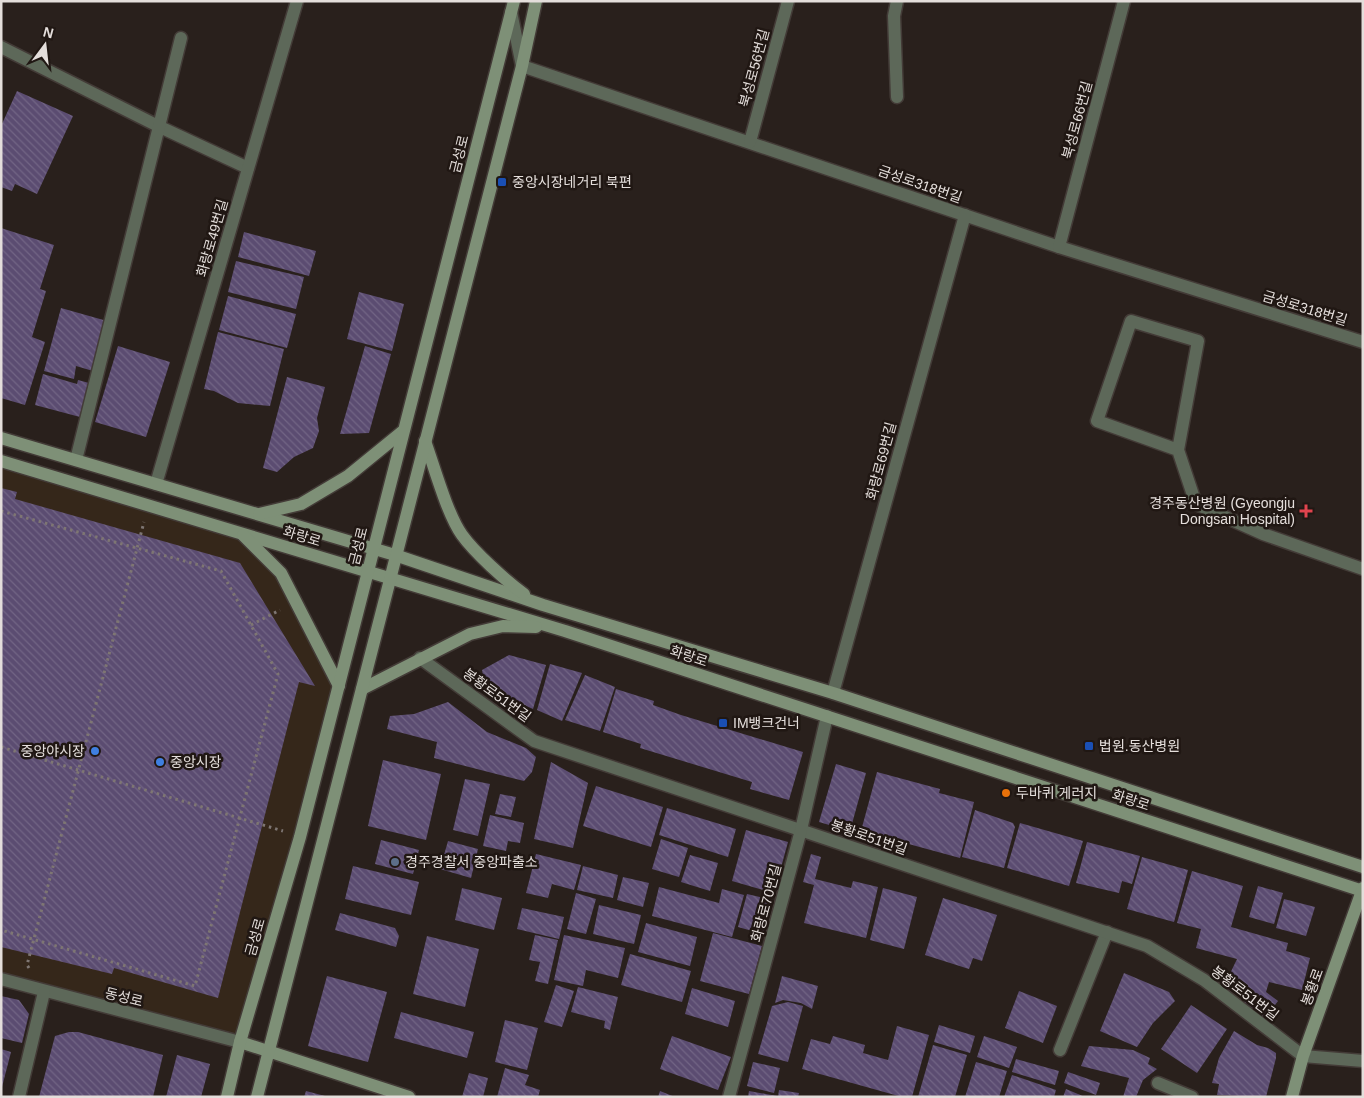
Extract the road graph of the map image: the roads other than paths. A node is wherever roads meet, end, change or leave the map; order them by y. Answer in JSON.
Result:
{"nodes":[{"id":1,"x":297,"y":1,"type":"edge"},
{"id":2,"x":536,"y":1,"type":"edge"},
{"id":3,"x":788,"y":1,"type":"edge"},
{"id":4,"x":897,"y":1,"type":"edge"},
{"id":5,"x":1124,"y":1,"type":"edge"},
{"id":6,"x":512,"y":7,"type":"edge"},
{"id":7,"x":181,"y":38,"type":"dead end"},
{"id":8,"x":1,"y":47,"type":"edge"},
{"id":9,"x":522,"y":66,"type":"junction"},
{"id":10,"x":897,"y":96,"type":"dead end"},
{"id":11,"x":160,"y":127,"type":"junction"},
{"id":12,"x":750,"y":142,"type":"junction"},
{"id":13,"x":248,"y":168,"type":"junction"},
{"id":14,"x":965,"y":214,"type":"junction"},
{"id":15,"x":1059,"y":247,"type":"junction"},
{"id":16,"x":1363,"y":342,"type":"edge"},
{"id":17,"x":402,"y":432,"type":"junction"},
{"id":18,"x":1,"y":438,"type":"edge"},
{"id":19,"x":425,"y":441,"type":"junction"},
{"id":20,"x":1178,"y":450,"type":"junction"},
{"id":21,"x":76,"y":460,"type":"junction"},
{"id":22,"x":1,"y":461,"type":"edge"},
{"id":23,"x":156,"y":484,"type":"junction"},
{"id":24,"x":258,"y":514,"type":"junction"},
{"id":25,"x":242,"y":533,"type":"junction"},
{"id":26,"x":373,"y":548,"type":"junction"},
{"id":27,"x":395,"y":555,"type":"junction"},
{"id":28,"x":1363,"y":568,"type":"edge"},
{"id":29,"x":367,"y":572,"type":"junction"},
{"id":30,"x":389,"y":578,"type":"junction"},
{"id":31,"x":543,"y":605,"type":"junction"},
{"id":32,"x":554,"y":628,"type":"junction"},
{"id":33,"x":420,"y":658,"type":"junction"},
{"id":34,"x":339,"y":686,"type":"junction"},
{"id":35,"x":362,"y":689,"type":"junction"},
{"id":36,"x":833,"y":693,"type":"junction"},
{"id":37,"x":827,"y":716,"type":"junction"},
{"id":38,"x":801,"y":830,"type":"junction"},
{"id":39,"x":1363,"y":868,"type":"edge"},
{"id":40,"x":1362,"y":890,"type":"edge"},
{"id":41,"x":1107,"y":932,"type":"junction"},
{"id":42,"x":1,"y":979,"type":"edge"},
{"id":43,"x":44,"y":992,"type":"junction"},
{"id":44,"x":240,"y":1042,"type":"junction"},
{"id":45,"x":1060,"y":1050,"type":"dead end"},
{"id":46,"x":269,"y":1052,"type":"junction"},
{"id":47,"x":1303,"y":1056,"type":"junction"},
{"id":48,"x":1363,"y":1061,"type":"edge"},
{"id":49,"x":1158,"y":1083,"type":"dead end"},
{"id":50,"x":19,"y":1097,"type":"edge"},
{"id":51,"x":227,"y":1097,"type":"edge"},
{"id":52,"x":258,"y":1097,"type":"edge"},
{"id":53,"x":409,"y":1097,"type":"edge"},
{"id":54,"x":729,"y":1097,"type":"edge"},
{"id":55,"x":1192,"y":1097,"type":"edge"},
{"id":56,"x":1292,"y":1097,"type":"edge"}],
"edges":[{"from":1,"to":13,"type":"street","name":"화랑로49번길"},
{"from":2,"to":9,"type":"street"},
{"from":3,"to":12,"type":"street","name":"북성로56번길"},
{"from":4,"to":10,"type":"street"},
{"from":5,"to":15,"type":"street","name":"북성로66번길"},
{"from":6,"to":9,"type":"street"},
{"from":6,"to":17,"type":"street","name":"금성로"},
{"from":7,"to":11,"type":"street"},
{"from":8,"to":11,"type":"street"},
{"from":9,"to":12,"type":"street","name":"금성로318번길"},
{"from":9,"to":19,"type":"street"},
{"from":11,"to":13,"type":"street"},
{"from":11,"to":21,"type":"street"},
{"from":12,"to":14,"type":"street","name":"금성로318번길"},
{"from":13,"to":23,"type":"street","name":"화랑로49번길"},
{"from":14,"to":15,"type":"street","name":"금성로318번길"},
{"from":14,"to":36,"type":"street","name":"화랑로69번길"},
{"from":15,"to":16,"type":"street","name":"금성로318번길"},
{"from":17,"to":24,"type":"street"},
{"from":17,"to":26,"type":"street","name":"금성로"},
{"from":18,"to":21,"type":"street","name":"화랑로"},
{"from":19,"to":27,"type":"street"},
{"from":19,"to":31,"type":"street"},
{"from":20,"to":20,"type":"street"},
{"from":20,"to":28,"type":"street"},
{"from":21,"to":23,"type":"street","name":"화랑로"},
{"from":22,"to":25,"type":"street","name":"화랑로"},
{"from":23,"to":24,"type":"street","name":"화랑로"},
{"from":24,"to":26,"type":"street","name":"화랑로"},
{"from":25,"to":29,"type":"street","name":"화랑로"},
{"from":25,"to":34,"type":"street"},
{"from":26,"to":27,"type":"street","name":"화랑로"},
{"from":26,"to":29,"type":"street","name":"금성로"},
{"from":27,"to":30,"type":"street"},
{"from":27,"to":31,"type":"street","name":"화랑로"},
{"from":29,"to":30,"type":"street","name":"화랑로"},
{"from":29,"to":34,"type":"street","name":"금성로"},
{"from":30,"to":32,"type":"street","name":"화랑로"},
{"from":30,"to":35,"type":"street"},
{"from":31,"to":36,"type":"street","name":"화랑로"},
{"from":32,"to":33,"type":"street"},
{"from":32,"to":37,"type":"street","name":"화랑로"},
{"from":33,"to":35,"type":"street"},
{"from":33,"to":38,"type":"street","name":"봉황로51번길"},
{"from":34,"to":44,"type":"street","name":"금성로"},
{"from":35,"to":46,"type":"street"},
{"from":36,"to":37,"type":"street","name":"화랑로69번길"},
{"from":36,"to":39,"type":"street","name":"화랑로"},
{"from":37,"to":38,"type":"street","name":"화랑로70번길"},
{"from":37,"to":40,"type":"street","name":"화랑로"},
{"from":38,"to":41,"type":"street","name":"봉황로51번길"},
{"from":38,"to":54,"type":"street","name":"화랑로70번길"},
{"from":40,"to":47,"type":"street","name":"봉황로"},
{"from":41,"to":45,"type":"street"},
{"from":41,"to":47,"type":"street","name":"봉황로51번길"},
{"from":42,"to":43,"type":"street","name":"동성로"},
{"from":43,"to":44,"type":"street","name":"동성로"},
{"from":43,"to":50,"type":"street"},
{"from":44,"to":46,"type":"street"},
{"from":44,"to":51,"type":"street","name":"금성로"},
{"from":46,"to":52,"type":"street"},
{"from":46,"to":53,"type":"street"},
{"from":47,"to":48,"type":"street"},
{"from":47,"to":56,"type":"street","name":"봉황로"},
{"from":49,"to":55,"type":"street"}]}
